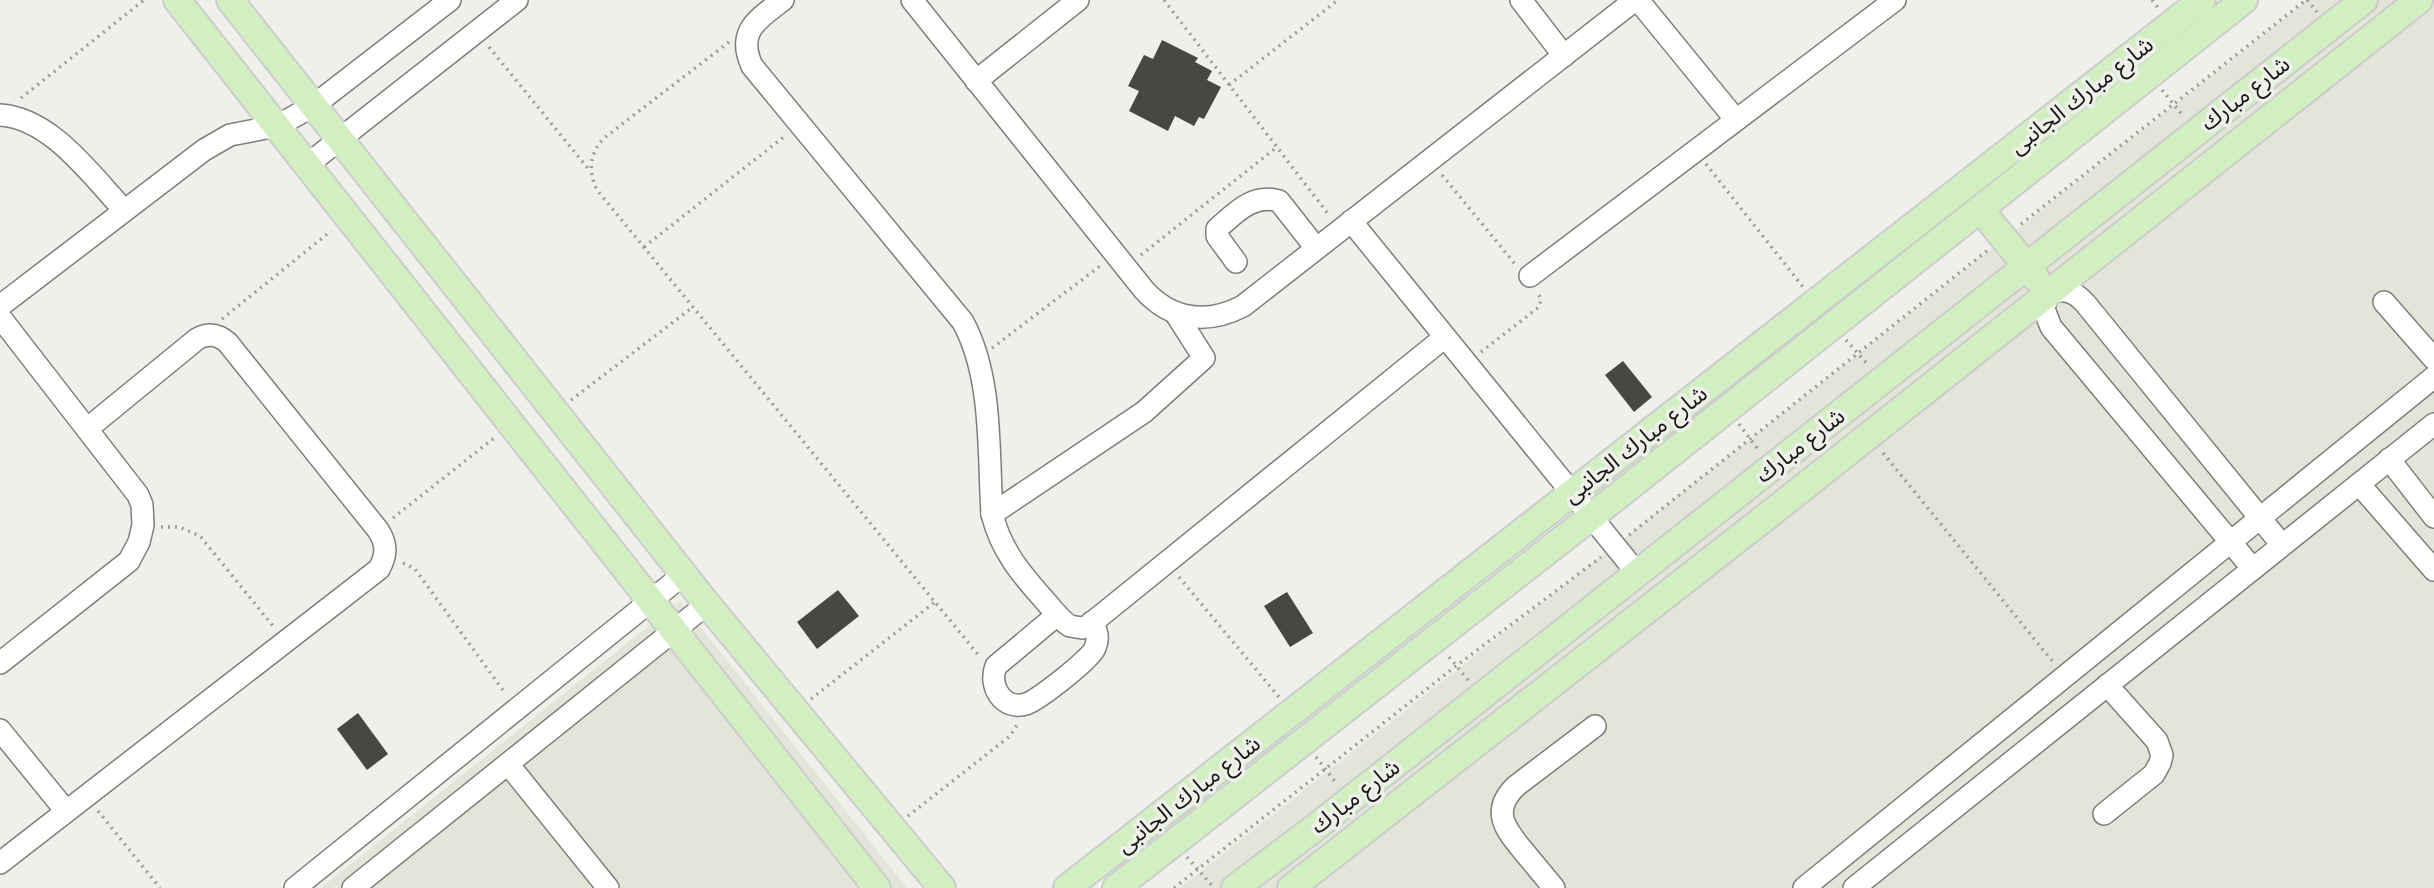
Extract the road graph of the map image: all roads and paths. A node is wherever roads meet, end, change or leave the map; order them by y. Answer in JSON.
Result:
{"nodes":[{"id":1,"x":144,"y":0,"type":"edge"},
{"id":2,"x":177,"y":0,"type":"edge"},
{"id":3,"x":230,"y":0,"type":"edge"},
{"id":4,"x":450,"y":0,"type":"edge"},
{"id":5,"x":517,"y":0,"type":"edge"},
{"id":6,"x":783,"y":0,"type":"edge"},
{"id":7,"x":912,"y":0,"type":"edge"},
{"id":8,"x":1078,"y":0,"type":"edge"},
{"id":9,"x":1164,"y":0,"type":"edge"},
{"id":10,"x":1338,"y":0,"type":"edge"},
{"id":11,"x":1521,"y":0,"type":"edge"},
{"id":12,"x":1637,"y":0,"type":"edge"},
{"id":13,"x":1895,"y":0,"type":"edge"},
{"id":14,"x":2202,"y":0,"type":"edge"},
{"id":15,"x":2244,"y":0,"type":"edge"},
{"id":16,"x":2306,"y":0,"type":"edge"},
{"id":17,"x":2364,"y":0,"type":"edge"},
{"id":18,"x":2419,"y":0,"type":"edge"},
{"id":19,"x":752,"y":23,"type":"junction"},
{"id":20,"x":477,"y":32,"type":"junction"},
{"id":21,"x":2352,"y":53,"type":"junction"},
{"id":22,"x":1564,"y":56,"type":"junction"},
{"id":23,"x":2281,"y":65,"type":"junction"},
{"id":24,"x":2150,"y":74,"type":"junction"},
{"id":25,"x":976,"y":80,"type":"junction"},
{"id":26,"x":1229,"y":85,"type":"junction"},
{"id":27,"x":20,"y":99,"type":"dead end"},
{"id":28,"x":2173,"y":103,"type":"junction"},
{"id":29,"x":313,"y":106,"type":"junction"},
{"id":30,"x":0,"y":115,"type":"edge"},
{"id":31,"x":1736,"y":120,"type":"junction"},
{"id":32,"x":799,"y":124,"type":"junction"},
{"id":33,"x":277,"y":126,"type":"junction"},
{"id":34,"x":2196,"y":132,"type":"junction"},
{"id":35,"x":340,"y":139,"type":"junction"},
{"id":36,"x":1277,"y":147,"type":"junction"},
{"id":37,"x":1695,"y":151,"type":"junction"},
{"id":38,"x":1430,"y":160,"type":"junction"},
{"id":39,"x":307,"y":165,"type":"junction"},
{"id":40,"x":591,"y":173,"type":"junction"},
{"id":41,"x":1980,"y":209,"type":"junction"},
{"id":42,"x":124,"y":210,"type":"junction"},
{"id":43,"x":349,"y":217,"type":"junction"},
{"id":44,"x":1346,"y":226,"type":"junction"},
{"id":45,"x":2004,"y":238,"type":"junction"},
{"id":46,"x":644,"y":247,"type":"junction"},
{"id":47,"x":1316,"y":248,"type":"junction"},
{"id":48,"x":1120,"y":261,"type":"junction"},
{"id":49,"x":1236,"y":262,"type":"dead end"},
{"id":50,"x":2026,"y":266,"type":"junction"},
{"id":51,"x":1527,"y":276,"type":"junction"},
{"id":52,"x":2048,"y":293,"type":"junction"},
{"id":53,"x":2384,"y":302,"type":"dead end"},
{"id":54,"x":1815,"y":303,"type":"junction"},
{"id":55,"x":0,"y":306,"type":"edge"},
{"id":56,"x":693,"y":307,"type":"junction"},
{"id":57,"x":1176,"y":314,"type":"junction"},
{"id":58,"x":0,"y":317,"type":"edge"},
{"id":59,"x":1834,"y":325,"type":"junction"},
{"id":60,"x":1445,"y":337,"type":"junction"},
{"id":61,"x":197,"y":340,"type":"junction"},
{"id":62,"x":1857,"y":353,"type":"junction"},
{"id":63,"x":979,"y":358,"type":"junction"},
{"id":64,"x":2434,"y":359,"type":"edge"},
{"id":65,"x":1466,"y":363,"type":"junction"},
{"id":66,"x":2434,"y":377,"type":"edge"},
{"id":67,"x":1881,"y":380,"type":"junction"},
{"id":68,"x":1727,"y":409,"type":"junction"},
{"id":69,"x":555,"y":411,"type":"junction"},
{"id":70,"x":512,"y":424,"type":"junction"},
{"id":71,"x":2434,"y":424,"type":"edge"},
{"id":72,"x":87,"y":429,"type":"junction"},
{"id":73,"x":1868,"y":436,"type":"junction"},
{"id":74,"x":1749,"y":438,"type":"junction"},
{"id":75,"x":1782,"y":459,"type":"junction"},
{"id":76,"x":2389,"y":459,"type":"junction"},
{"id":77,"x":2359,"y":484,"type":"junction"},
{"id":78,"x":1572,"y":493,"type":"junction"},
{"id":79,"x":1776,"y":509,"type":"junction"},
{"id":80,"x":992,"y":513,"type":"junction"},
{"id":81,"x":1591,"y":517,"type":"junction"},
{"id":82,"x":2434,"y":517,"type":"edge"},
{"id":83,"x":2259,"y":518,"type":"junction"},
{"id":84,"x":378,"y":530,"type":"junction"},
{"id":85,"x":141,"y":536,"type":"junction"},
{"id":86,"x":2230,"y":542,"type":"junction"},
{"id":87,"x":2282,"y":545,"type":"junction"},
{"id":88,"x":1615,"y":546,"type":"junction"},
{"id":89,"x":383,"y":562,"type":"junction"},
{"id":90,"x":1166,"y":562,"type":"junction"},
{"id":91,"x":2252,"y":569,"type":"junction"},
{"id":92,"x":2434,"y":570,"type":"edge"},
{"id":93,"x":1637,"y":573,"type":"junction"},
{"id":94,"x":684,"y":574,"type":"junction"},
{"id":95,"x":651,"y":600,"type":"junction"},
{"id":96,"x":935,"y":602,"type":"junction"},
{"id":97,"x":707,"y":604,"type":"junction"},
{"id":98,"x":1058,"y":615,"type":"junction"},
{"id":99,"x":1093,"y":622,"type":"junction"},
{"id":100,"x":675,"y":630,"type":"junction"},
{"id":101,"x":1435,"y":639,"type":"junction"},
{"id":102,"x":285,"y":642,"type":"junction"},
{"id":103,"x":0,"y":663,"type":"edge"},
{"id":104,"x":1456,"y":666,"type":"junction"},
{"id":105,"x":993,"y":673,"type":"junction"},
{"id":106,"x":2065,"y":677,"type":"junction"},
{"id":107,"x":2107,"y":685,"type":"junction"},
{"id":108,"x":1481,"y":696,"type":"junction"},
{"id":109,"x":1018,"y":705,"type":"junction"},
{"id":110,"x":516,"y":709,"type":"junction"},
{"id":111,"x":796,"y":711,"type":"junction"},
{"id":112,"x":1292,"y":712,"type":"junction"},
{"id":113,"x":1595,"y":726,"type":"dead end"},
{"id":114,"x":0,"y":730,"type":"edge"},
{"id":115,"x":1304,"y":741,"type":"junction"},
{"id":116,"x":508,"y":764,"type":"junction"},
{"id":117,"x":1326,"y":770,"type":"junction"},
{"id":118,"x":86,"y":796,"type":"junction"},
{"id":119,"x":1350,"y":800,"type":"junction"},
{"id":120,"x":66,"y":811,"type":"junction"},
{"id":121,"x":2104,"y":814,"type":"dead end"},
{"id":122,"x":1380,"y":817,"type":"junction"},
{"id":123,"x":892,"y":828,"type":"junction"},
{"id":124,"x":1312,"y":830,"type":"junction"},
{"id":125,"x":1174,"y":842,"type":"junction"},
{"id":126,"x":0,"y":863,"type":"edge"},
{"id":127,"x":1198,"y":869,"type":"junction"},
{"id":128,"x":360,"y":886,"type":"edge"},
{"id":129,"x":160,"y":888,"type":"edge"},
{"id":130,"x":295,"y":888,"type":"edge"},
{"id":131,"x":608,"y":888,"type":"edge"},
{"id":132,"x":877,"y":888,"type":"edge"},
{"id":133,"x":942,"y":888,"type":"edge"},
{"id":134,"x":1067,"y":888,"type":"edge"},
{"id":135,"x":1116,"y":888,"type":"edge"},
{"id":136,"x":1174,"y":888,"type":"edge"},
{"id":137,"x":1214,"y":888,"type":"edge"},
{"id":138,"x":1235,"y":888,"type":"edge"},
{"id":139,"x":1291,"y":888,"type":"edge"},
{"id":140,"x":1554,"y":888,"type":"edge"},
{"id":141,"x":1804,"y":888,"type":"edge"},
{"id":142,"x":1854,"y":888,"type":"edge"}],
"edges":[{"from":1,"to":27,"type":"path"},
{"from":2,"to":33,"type":"main road"},
{"from":3,"to":29,"type":"main road"},
{"from":4,"to":29,"type":"street"},
{"from":5,"to":20,"type":"street"},
{"from":6,"to":19,"type":"street"},
{"from":7,"to":25,"type":"street"},
{"from":8,"to":25,"type":"street"},
{"from":9,"to":26,"type":"path"},
{"from":10,"to":26,"type":"path"},
{"from":11,"to":22,"type":"street"},
{"from":12,"to":22,"type":"street"},
{"from":12,"to":31,"type":"street"},
{"from":13,"to":31,"type":"street"},
{"from":14,"to":54,"type":"main road","name":"شارع مبارك الجانبى"},
{"from":15,"to":24,"type":"main road"},
{"from":16,"to":28,"type":"path"},
{"from":17,"to":23,"type":"main road","name":"شارع مبارك"},
{"from":18,"to":21,"type":"main road"},
{"from":19,"to":32,"type":"street"},
{"from":19,"to":40,"type":"path"},
{"from":20,"to":35,"type":"street"},
{"from":20,"to":40,"type":"path"},
{"from":21,"to":23,"type":"main road"},
{"from":21,"to":52,"type":"main road"},
{"from":22,"to":38,"type":"street"},
{"from":23,"to":34,"type":"main road","name":"شارع مبارك"},
{"from":24,"to":28,"type":"path"},
{"from":24,"to":41,"type":"main road"},
{"from":25,"to":48,"type":"street"},
{"from":26,"to":36,"type":"path"},
{"from":28,"to":34,"type":"path"},
{"from":28,"to":45,"type":"path"},
{"from":29,"to":33,"type":"street"},
{"from":29,"to":35,"type":"main road"},
{"from":30,"to":42,"type":"street"},
{"from":31,"to":37,"type":"street"},
{"from":32,"to":46,"type":"path"},
{"from":32,"to":63,"type":"street"},
{"from":33,"to":39,"type":"main road"},
{"from":33,"to":42,"type":"street"},
{"from":34,"to":50,"type":"main road","name":"شارع مبارك"},
{"from":35,"to":39,"type":"street"},
{"from":35,"to":69,"type":"main road"},
{"from":36,"to":44,"type":"path"},
{"from":36,"to":48,"type":"path"},
{"from":37,"to":51,"type":"street"},
{"from":37,"to":54,"type":"path"},
{"from":38,"to":44,"type":"street"},
{"from":38,"to":51,"type":"path"},
{"from":39,"to":43,"type":"main road"},
{"from":40,"to":46,"type":"path"},
{"from":41,"to":45,"type":"main road"},
{"from":41,"to":59,"type":"main road"},
{"from":42,"to":55,"type":"street"},
{"from":43,"to":61,"type":"path"},
{"from":43,"to":70,"type":"main road"},
{"from":44,"to":47,"type":"street"},
{"from":44,"to":60,"type":"street"},
{"from":45,"to":50,"type":"main road"},
{"from":45,"to":62,"type":"path"},
{"from":46,"to":56,"type":"path"},
{"from":47,"to":49,"type":"street"},
{"from":47,"to":57,"type":"street"},
{"from":48,"to":57,"type":"street"},
{"from":48,"to":63,"type":"path"},
{"from":50,"to":52,"type":"main road"},
{"from":50,"to":67,"type":"main road","name":"شارع مبارك"},
{"from":51,"to":65,"type":"path"},
{"from":52,"to":73,"type":"main road"},
{"from":52,"to":83,"type":"street"},
{"from":52,"to":86,"type":"street"},
{"from":53,"to":64,"type":"street"},
{"from":54,"to":78,"type":"main road","name":"شارع مبارك الجانبى"},
{"from":56,"to":69,"type":"path"},
{"from":56,"to":96,"type":"path"},
{"from":57,"to":80,"type":"street"},
{"from":58,"to":72,"type":"street"},
{"from":59,"to":62,"type":"path"},
{"from":59,"to":68,"type":"main road"},
{"from":60,"to":65,"type":"street"},
{"from":60,"to":90,"type":"street"},
{"from":61,"to":72,"type":"street"},
{"from":61,"to":84,"type":"street"},
{"from":62,"to":67,"type":"path"},
{"from":62,"to":74,"type":"path"},
{"from":63,"to":80,"type":"street"},
{"from":65,"to":78,"type":"street"},
{"from":66,"to":83,"type":"street"},
{"from":67,"to":75,"type":"main road","name":"شارع مبارك"},
{"from":68,"to":74,"type":"path"},
{"from":68,"to":81,"type":"main road"},
{"from":69,"to":94,"type":"main road"},
{"from":70,"to":84,"type":"path"},
{"from":70,"to":95,"type":"main road"},
{"from":71,"to":76,"type":"street"},
{"from":72,"to":85,"type":"street"},
{"from":73,"to":79,"type":"main road"},
{"from":73,"to":106,"type":"path"},
{"from":74,"to":75,"type":"path"},
{"from":74,"to":88,"type":"path"},
{"from":75,"to":79,"type":"main road"},
{"from":75,"to":93,"type":"main road","name":"شارع مبارك"},
{"from":76,"to":77,"type":"street"},
{"from":76,"to":82,"type":"street"},
{"from":77,"to":87,"type":"street"},
{"from":77,"to":92,"type":"street"},
{"from":78,"to":81,"type":"street"},
{"from":78,"to":112,"type":"main road","name":"شارع مبارك الجانبى"},
{"from":79,"to":122,"type":"main road"},
{"from":80,"to":98,"type":"street"},
{"from":81,"to":88,"type":"street"},
{"from":81,"to":101,"type":"main road"},
{"from":83,"to":86,"type":"street"},
{"from":83,"to":87,"type":"street"},
{"from":84,"to":89,"type":"street"},
{"from":85,"to":102,"type":"path"},
{"from":85,"to":103,"type":"street"},
{"from":86,"to":91,"type":"street"},
{"from":86,"to":106,"type":"street"},
{"from":87,"to":91,"type":"street"},
{"from":88,"to":93,"type":"street"},
{"from":88,"to":104,"type":"path"},
{"from":89,"to":102,"type":"street"},
{"from":89,"to":110,"type":"path"},
{"from":90,"to":99,"type":"street"},
{"from":90,"to":112,"type":"path"},
{"from":91,"to":107,"type":"street"},
{"from":93,"to":108,"type":"main road","name":"شارع مبارك"},
{"from":94,"to":95,"type":"street"},
{"from":94,"to":97,"type":"main road"},
{"from":95,"to":100,"type":"main road"},
{"from":95,"to":110,"type":"street"},
{"from":96,"to":105,"type":"path"},
{"from":96,"to":111,"type":"path"},
{"from":97,"to":100,"type":"street"},
{"from":97,"to":111,"type":"main road"},
{"from":98,"to":99,"type":"street"},
{"from":98,"to":105,"type":"street"},
{"from":99,"to":109,"type":"street"},
{"from":100,"to":116,"type":"street"},
{"from":100,"to":132,"type":"main road"},
{"from":101,"to":104,"type":"path"},
{"from":101,"to":115,"type":"main road"},
{"from":102,"to":118,"type":"street"},
{"from":104,"to":108,"type":"path"},
{"from":104,"to":117,"type":"path"},
{"from":105,"to":109,"type":"street"},
{"from":106,"to":141,"type":"street"},
{"from":107,"to":121,"type":"street"},
{"from":107,"to":142,"type":"street"},
{"from":108,"to":119,"type":"main road","name":"شارع مبارك"},
{"from":109,"to":123,"type":"path"},
{"from":110,"to":130,"type":"street"},
{"from":111,"to":123,"type":"main road"},
{"from":112,"to":134,"type":"main road","name":"شارع مبارك الجانبى"},
{"from":113,"to":140,"type":"street"},
{"from":114,"to":120,"type":"street"},
{"from":115,"to":117,"type":"path"},
{"from":115,"to":125,"type":"main road"},
{"from":116,"to":128,"type":"street"},
{"from":116,"to":131,"type":"street"},
{"from":117,"to":119,"type":"path"},
{"from":117,"to":127,"type":"path"},
{"from":118,"to":120,"type":"street"},
{"from":118,"to":129,"type":"path"},
{"from":119,"to":124,"type":"main road","name":"شارع مبارك"},
{"from":120,"to":126,"type":"street"},
{"from":122,"to":124,"type":"main road"},
{"from":122,"to":139,"type":"main road"},
{"from":123,"to":133,"type":"main road"},
{"from":124,"to":138,"type":"main road","name":"شارع مبارك"},
{"from":125,"to":127,"type":"path"},
{"from":125,"to":135,"type":"main road"},
{"from":127,"to":136,"type":"path"},
{"from":127,"to":137,"type":"path"}]}
